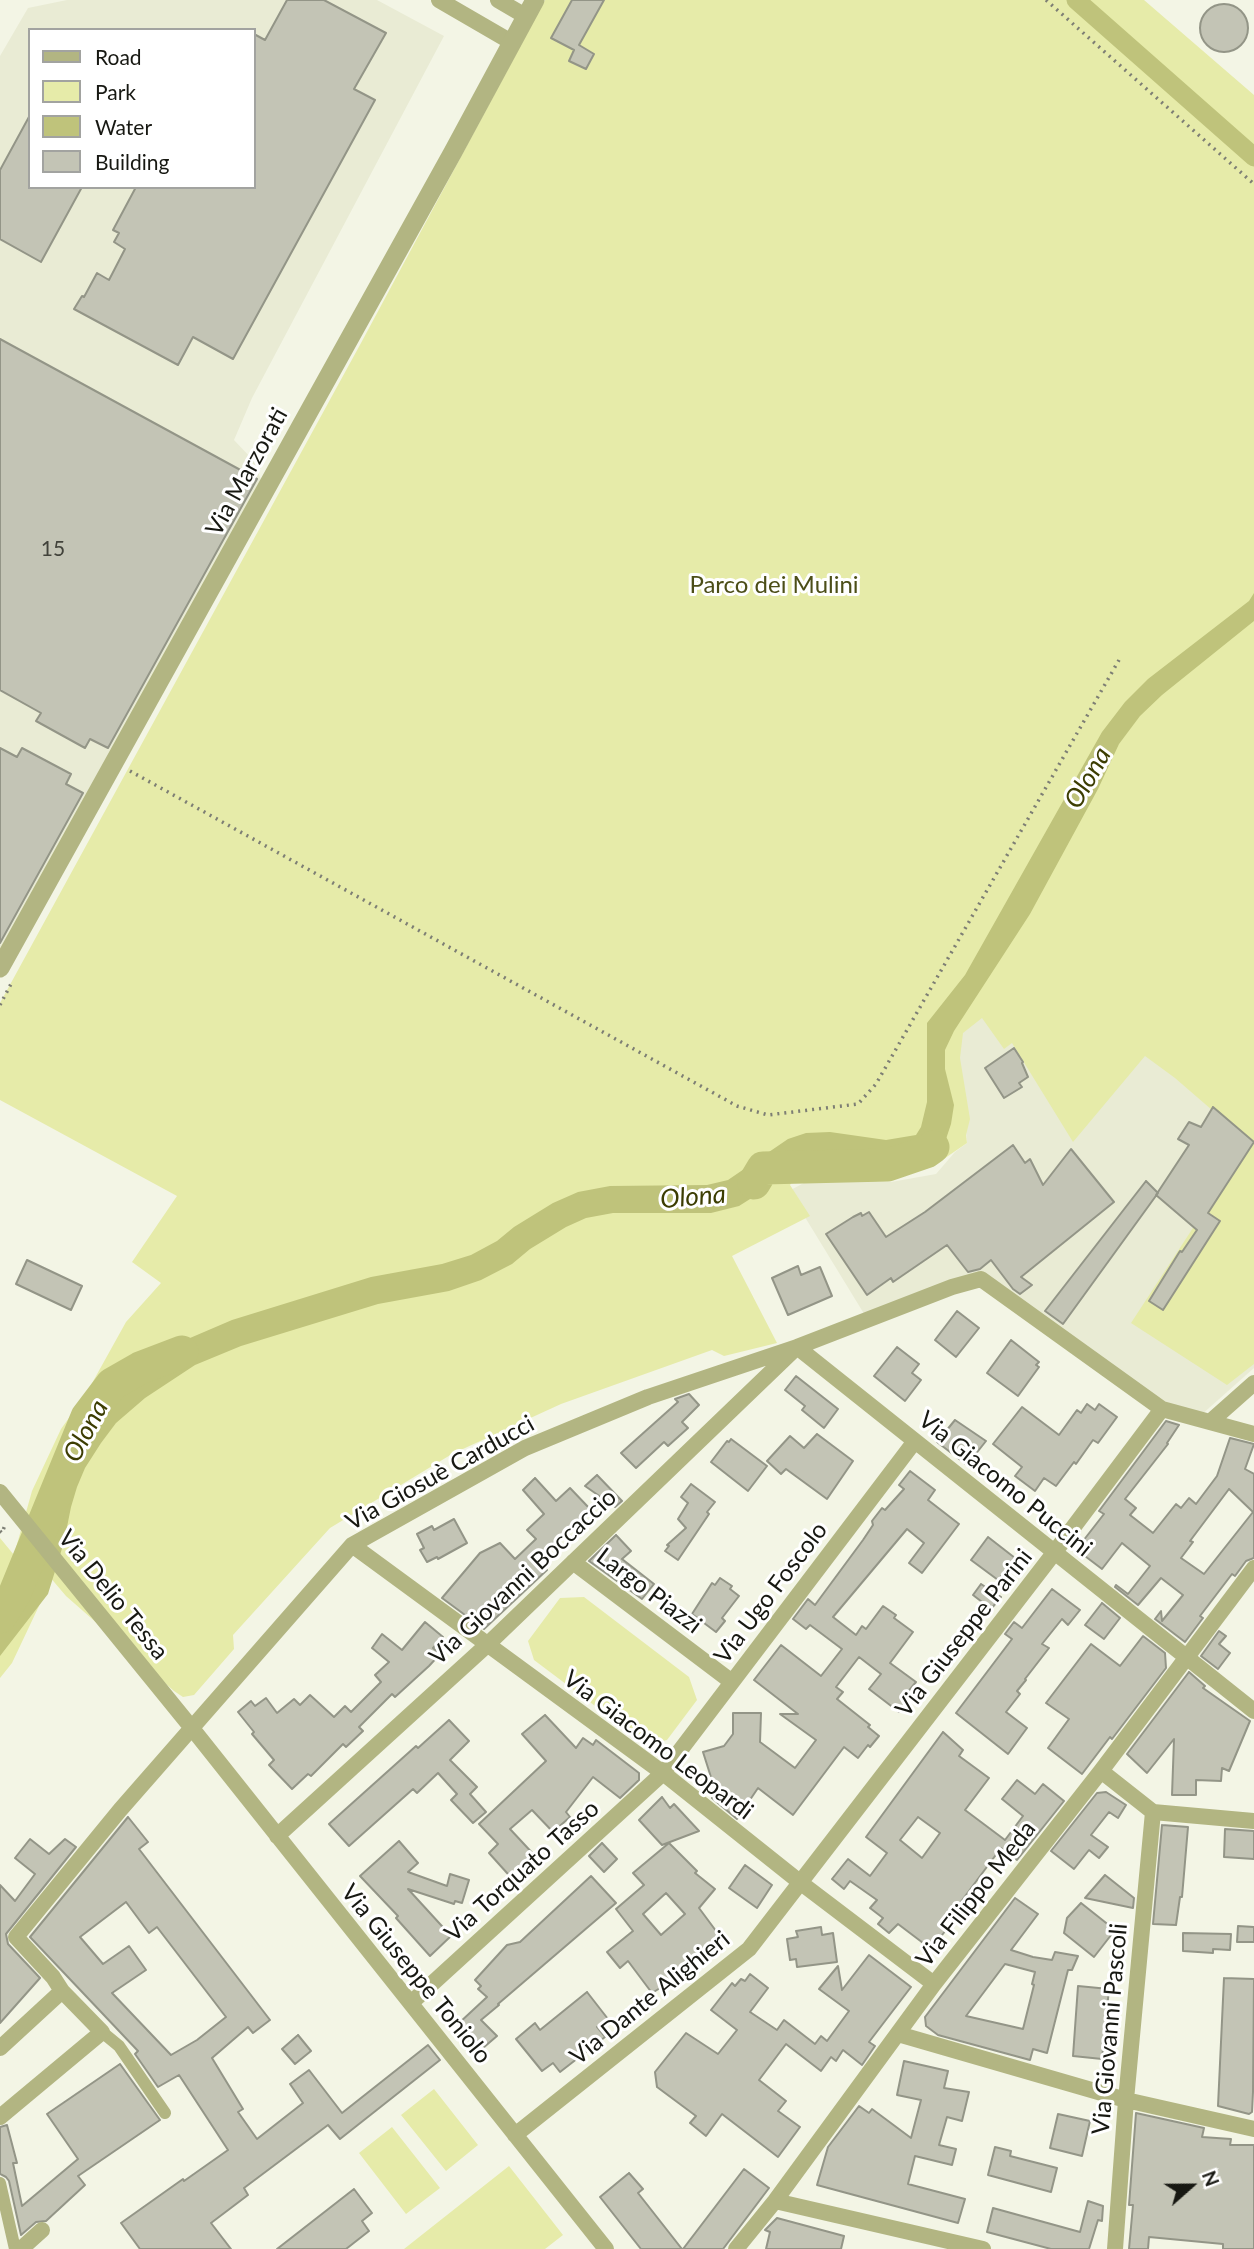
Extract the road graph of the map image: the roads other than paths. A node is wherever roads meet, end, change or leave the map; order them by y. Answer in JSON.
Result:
{"nodes":[{"id":1,"x":439,"y":0,"type":"edge"},
{"id":2,"x":498,"y":0,"type":"edge"},
{"id":3,"x":531,"y":8,"type":"edge"},
{"id":4,"x":513,"y":43,"type":"junction"},
{"id":5,"x":0,"y":968,"type":"edge"},
{"id":6,"x":797,"y":1348,"type":"junction"},
{"id":7,"x":1254,"y":1383,"type":"edge"},
{"id":8,"x":1162,"y":1409,"type":"junction"},
{"id":9,"x":1210,"y":1422,"type":"junction"},
{"id":10,"x":1254,"y":1434,"type":"edge"},
{"id":11,"x":915,"y":1441,"type":"junction"},
{"id":12,"x":0,"y":1492,"type":"edge"},
{"id":13,"x":352,"y":1545,"type":"junction"},
{"id":14,"x":1054,"y":1553,"type":"junction"},
{"id":15,"x":573,"y":1562,"type":"junction"},
{"id":16,"x":1254,"y":1568,"type":"edge"},
{"id":17,"x":487,"y":1645,"type":"junction"},
{"id":18,"x":1186,"y":1657,"type":"junction"},
{"id":19,"x":732,"y":1682,"type":"junction"},
{"id":20,"x":1254,"y":1711,"type":"edge"},
{"id":21,"x":191,"y":1727,"type":"junction"},
{"id":22,"x":1101,"y":1771,"type":"junction"},
{"id":23,"x":663,"y":1773,"type":"junction"},
{"id":24,"x":1153,"y":1812,"type":"junction"},
{"id":25,"x":1254,"y":1821,"type":"edge"},
{"id":26,"x":277,"y":1836,"type":"junction"},
{"id":27,"x":800,"y":1883,"type":"junction"},
{"id":28,"x":934,"y":1984,"type":"junction"},
{"id":29,"x":62,"y":1991,"type":"junction"},
{"id":30,"x":412,"y":2002,"type":"junction"},
{"id":31,"x":102,"y":2032,"type":"junction"},
{"id":32,"x":898,"y":2034,"type":"junction"},
{"id":33,"x":0,"y":2048,"type":"edge"},
{"id":34,"x":1126,"y":2100,"type":"junction"},
{"id":35,"x":165,"y":2113,"type":"dead end"},
{"id":36,"x":0,"y":2117,"type":"edge"},
{"id":37,"x":1254,"y":2129,"type":"edge"},
{"id":38,"x":515,"y":2135,"type":"junction"},
{"id":39,"x":0,"y":2183,"type":"edge"},
{"id":40,"x":775,"y":2201,"type":"junction"},
{"id":41,"x":41,"y":2230,"type":"dead end"},
{"id":42,"x":15,"y":2249,"type":"edge"},
{"id":43,"x":21,"y":2249,"type":"edge"},
{"id":44,"x":606,"y":2249,"type":"edge"},
{"id":45,"x":736,"y":2249,"type":"edge"},
{"id":46,"x":984,"y":2249,"type":"edge"},
{"id":47,"x":1115,"y":2249,"type":"edge"}],
"edges":[{"from":1,"to":4,"type":"street"},
{"from":2,"to":3,"type":"street"},
{"from":3,"to":4,"type":"street","name":"Via Marzorati"},
{"from":4,"to":5,"type":"street","name":"Via Marzorati"},
{"from":6,"to":8,"type":"street","name":"Via Giosuè Carducci"},
{"from":6,"to":11,"type":"street","name":"Via Giacomo Puccini"},
{"from":6,"to":13,"type":"street","name":"Via Giosuè Carducci"},
{"from":6,"to":15,"type":"street","name":"Via Giovanni Boccaccio"},
{"from":7,"to":9,"type":"street"},
{"from":8,"to":9,"type":"street"},
{"from":8,"to":14,"type":"street","name":"Via Giuseppe Parini"},
{"from":9,"to":10,"type":"street"},
{"from":11,"to":14,"type":"street","name":"Via Giacomo Puccini"},
{"from":11,"to":19,"type":"street","name":"Via Ugo Foscolo"},
{"from":12,"to":21,"type":"street","name":"Via Delio Tessa"},
{"from":13,"to":17,"type":"street","name":"Via Giacomo Leopardi"},
{"from":13,"to":21,"type":"street","name":"Via Giosuè Carducci"},
{"from":14,"to":18,"type":"street","name":"Via Giacomo Puccini"},
{"from":14,"to":27,"type":"street","name":"Via Giuseppe Parini"},
{"from":15,"to":17,"type":"street","name":"Via Giovanni Boccaccio"},
{"from":15,"to":19,"type":"street","name":"Largo Piazzi"},
{"from":16,"to":18,"type":"street","name":"Via Filippo Meda"},
{"from":17,"to":23,"type":"street","name":"Via Giacomo Leopardi"},
{"from":17,"to":26,"type":"street","name":"Via Giovanni Boccaccio"},
{"from":18,"to":20,"type":"street","name":"Via Giacomo Puccini"},
{"from":18,"to":22,"type":"street","name":"Via Filippo Meda"},
{"from":19,"to":23,"type":"street","name":"Via Ugo Foscolo"},
{"from":21,"to":26,"type":"street","name":"Via Giuseppe Toniolo"},
{"from":21,"to":29,"type":"street","name":"Via Giosuè Carducci"},
{"from":22,"to":24,"type":"street"},
{"from":22,"to":28,"type":"street","name":"Via Filippo Meda"},
{"from":23,"to":27,"type":"street","name":"Via Giacomo Leopardi"},
{"from":23,"to":30,"type":"street","name":"Via Torquato Tasso"},
{"from":24,"to":25,"type":"street"},
{"from":24,"to":34,"type":"street","name":"Via Giovanni Pascoli"},
{"from":26,"to":30,"type":"street","name":"Via Giuseppe Toniolo"},
{"from":27,"to":28,"type":"street","name":"Via Giacomo Leopardi"},
{"from":27,"to":38,"type":"street","name":"Via Dante Alighieri"},
{"from":28,"to":32,"type":"street","name":"Via Filippo Meda"},
{"from":29,"to":31,"type":"street"},
{"from":29,"to":33,"type":"street"},
{"from":30,"to":38,"type":"street","name":"Via Giuseppe Toniolo"},
{"from":31,"to":35,"type":"street"},
{"from":31,"to":36,"type":"street"},
{"from":32,"to":34,"type":"street"},
{"from":32,"to":40,"type":"street","name":"Via Filippo Meda"},
{"from":34,"to":37,"type":"street"},
{"from":34,"to":47,"type":"street","name":"Via Giovanni Pascoli"},
{"from":38,"to":44,"type":"street","name":"Via Giuseppe Toniolo"},
{"from":39,"to":42,"type":"street"},
{"from":40,"to":45,"type":"street","name":"Via Filippo Meda"},
{"from":40,"to":46,"type":"street"},
{"from":41,"to":43,"type":"street"}]}
